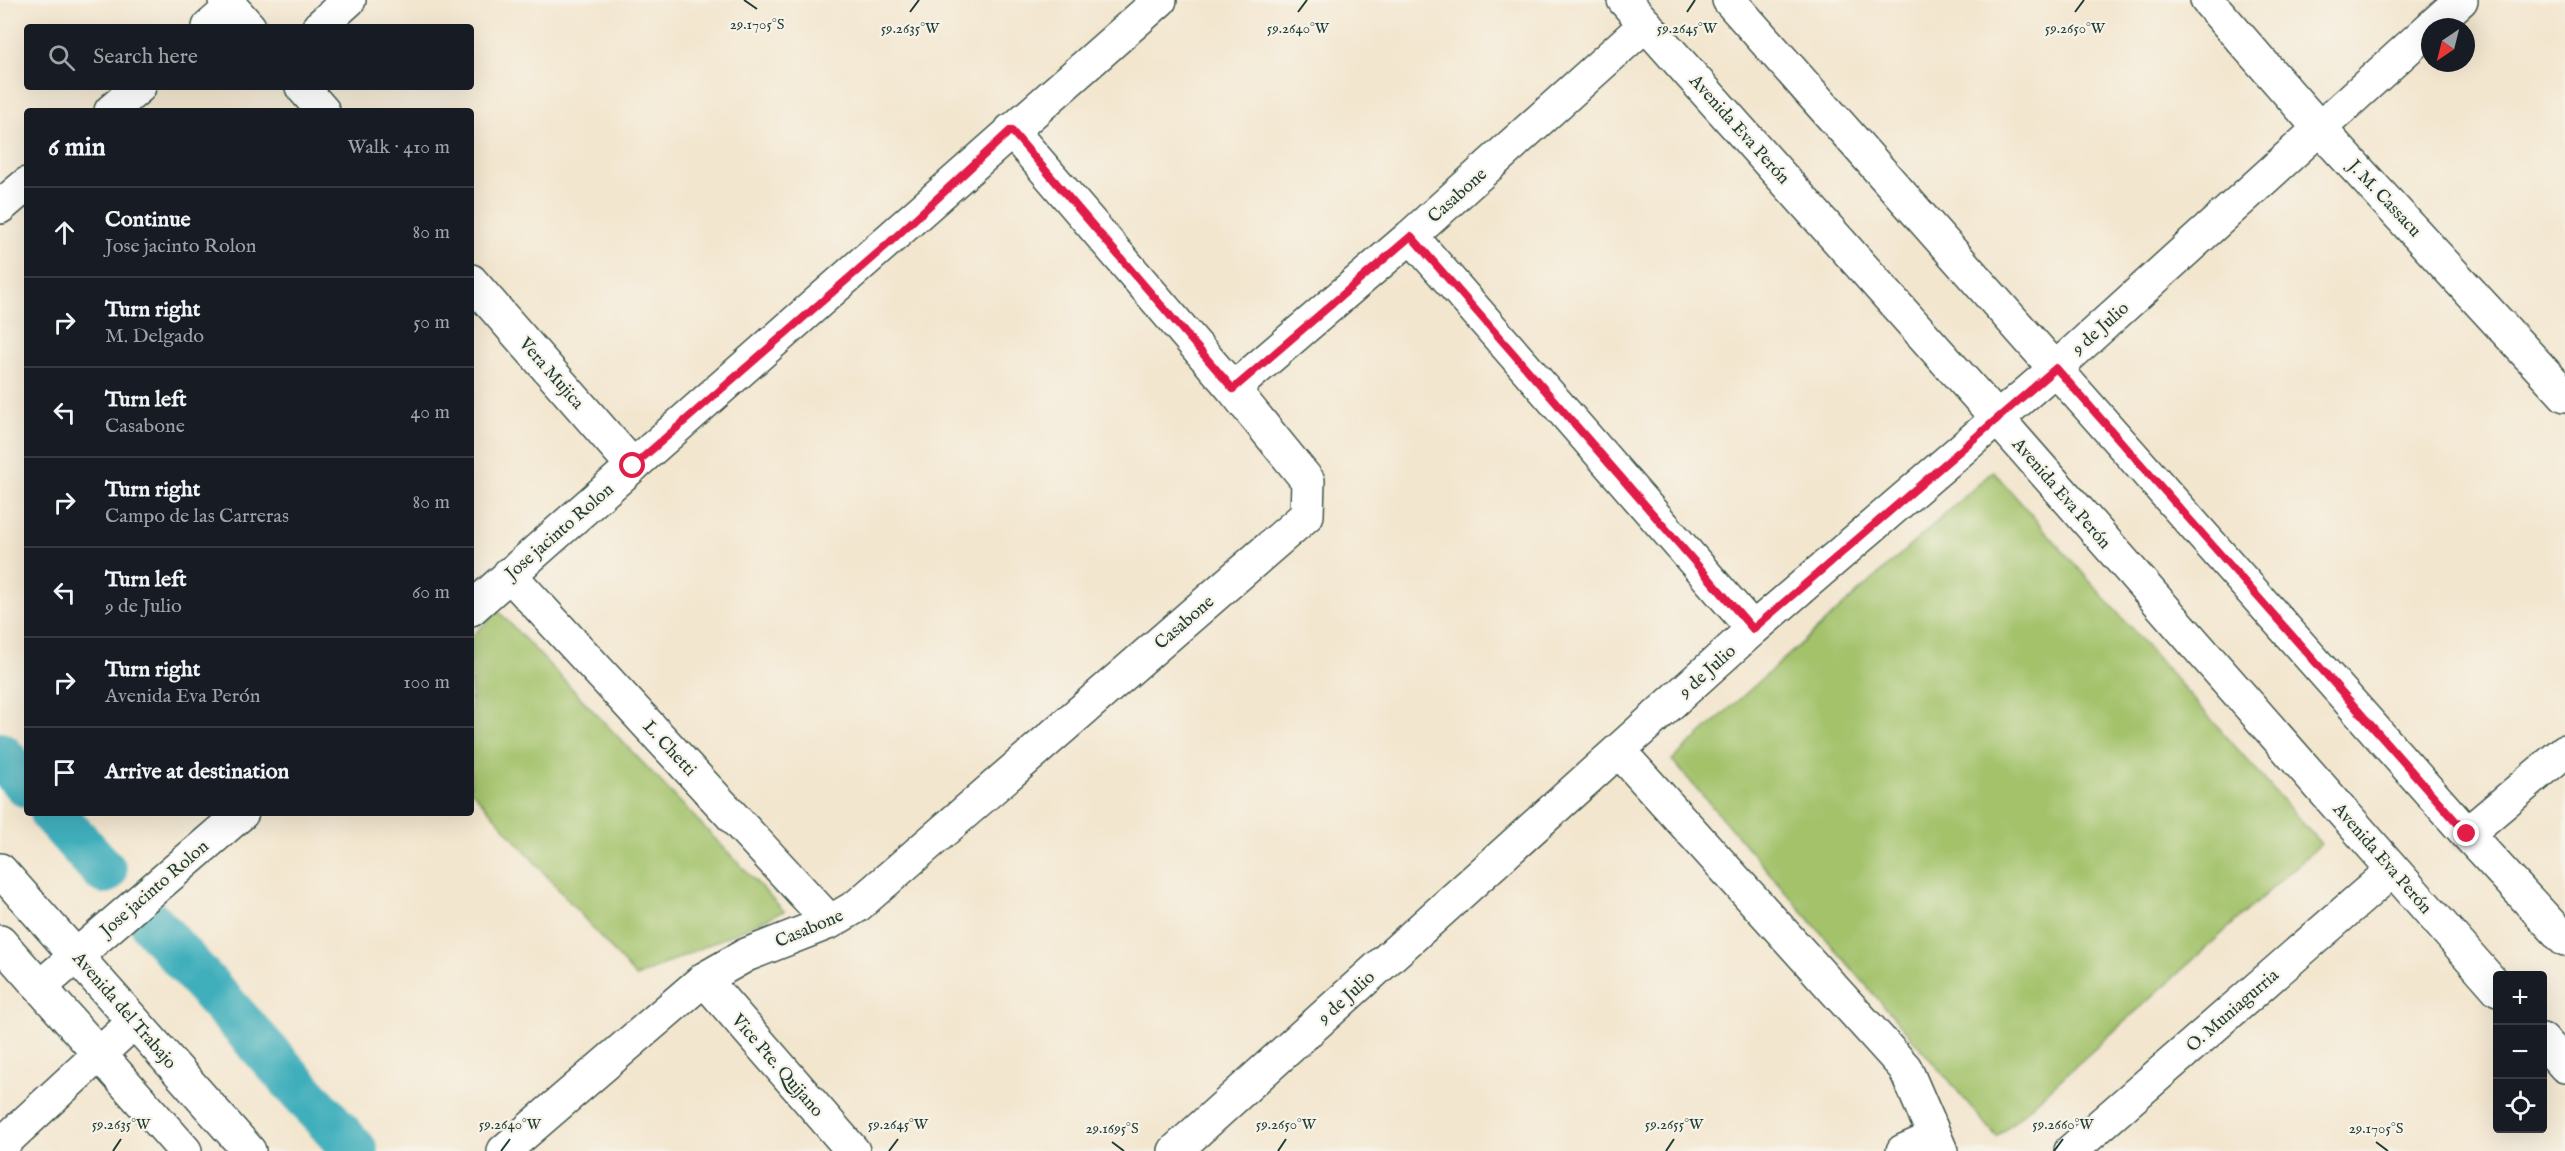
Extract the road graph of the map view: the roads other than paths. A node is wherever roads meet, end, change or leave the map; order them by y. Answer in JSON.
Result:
{"nodes":[{"id":1,"x":349,"y":0,"type":"edge"},
{"id":2,"x":1624,"y":0,"type":"edge"},
{"id":3,"x":1729,"y":0,"type":"edge"},
{"id":4,"x":2207,"y":0,"type":"edge"},
{"id":5,"x":2461,"y":0,"type":"edge"},
{"id":6,"x":1157,"y":1,"type":"edge"},
{"id":7,"x":2442,"y":18,"type":"edge"},
{"id":8,"x":321,"y":24,"type":"edge"},
{"id":9,"x":1646,"y":24,"type":"junction"},
{"id":10,"x":2421,"y":37,"type":"edge"},
{"id":11,"x":136,"y":90,"type":"edge"},
{"id":12,"x":305,"y":90,"type":"edge"},
{"id":13,"x":114,"y":108,"type":"edge"},
{"id":14,"x":320,"y":108,"type":"edge"},
{"id":15,"x":2320,"y":129,"type":"junction"},
{"id":16,"x":1011,"y":130,"type":"junction"},
{"id":17,"x":24,"y":187,"type":"edge"},
{"id":18,"x":0,"y":207,"type":"edge"},
{"id":19,"x":1411,"y":236,"type":"junction"},
{"id":20,"x":474,"y":284,"type":"edge"},
{"id":21,"x":2056,"y":368,"type":"junction"},
{"id":22,"x":1233,"y":389,"type":"junction"},
{"id":23,"x":2565,"y":395,"type":"edge"},
{"id":24,"x":1997,"y":418,"type":"junction"},
{"id":25,"x":633,"y":466,"type":"junction"},
{"id":26,"x":509,"y":574,"type":"junction"},
{"id":27,"x":474,"y":606,"type":"edge"},
{"id":28,"x":1753,"y":629,"type":"junction"},
{"id":29,"x":1619,"y":751,"type":"junction"},
{"id":30,"x":2565,"y":751,"type":"edge"},
{"id":31,"x":239,"y":816,"type":"edge"},
{"id":32,"x":2467,"y":834,"type":"junction"},
{"id":33,"x":0,"y":870,"type":"edge"},
{"id":34,"x":2393,"y":870,"type":"junction"},
{"id":35,"x":831,"y":922,"type":"junction"},
{"id":36,"x":2565,"y":940,"type":"edge"},
{"id":37,"x":0,"y":942,"type":"edge"},
{"id":38,"x":77,"y":956,"type":"junction"},
{"id":39,"x":704,"y":979,"type":"junction"},
{"id":40,"x":2493,"y":983,"type":"edge"},
{"id":41,"x":40,"y":987,"type":"junction"},
{"id":42,"x":134,"y":1022,"type":"junction"},
{"id":43,"x":2547,"y":1046,"type":"edge"},
{"id":44,"x":99,"y":1054,"type":"junction"},
{"id":45,"x":2565,"y":1066,"type":"edge"},
{"id":46,"x":1938,"y":1144,"type":"edge"},
{"id":47,"x":0,"y":1146,"type":"edge"},
{"id":48,"x":185,"y":1151,"type":"edge"},
{"id":49,"x":249,"y":1151,"type":"edge"},
{"id":50,"x":504,"y":1151,"type":"edge"},
{"id":51,"x":853,"y":1151,"type":"edge"},
{"id":52,"x":1175,"y":1151,"type":"edge"},
{"id":53,"x":1903,"y":1151,"type":"edge"},
{"id":54,"x":2071,"y":1151,"type":"edge"}],
"edges":[{"from":1,"to":8,"type":"street"},
{"from":2,"to":9,"type":"street","name":"Avenida Eva Perón"},
{"from":3,"to":21,"type":"street"},
{"from":4,"to":15,"type":"street","name":"J. M. Cassacu"},
{"from":5,"to":7,"type":"street","name":"9 de Julio"},
{"from":6,"to":16,"type":"street","name":"Jose jacinto Rolon"},
{"from":9,"to":19,"type":"street","name":"Casabone"},
{"from":9,"to":24,"type":"street","name":"Avenida Eva Perón"},
{"from":10,"to":15,"type":"street","name":"9 de Julio"},
{"from":11,"to":13,"type":"street"},
{"from":12,"to":14,"type":"street"},
{"from":15,"to":21,"type":"street","name":"9 de Julio"},
{"from":15,"to":23,"type":"street","name":"J. M. Cassacu"},
{"from":16,"to":22,"type":"street"},
{"from":16,"to":25,"type":"street","name":"Jose jacinto Rolon"},
{"from":17,"to":18,"type":"street"},
{"from":19,"to":22,"type":"street","name":"Casabone"},
{"from":19,"to":28,"type":"street"},
{"from":20,"to":25,"type":"street","name":"Vera Mujica"},
{"from":21,"to":24,"type":"street","name":"9 de Julio"},
{"from":21,"to":32,"type":"street"},
{"from":22,"to":35,"type":"street","name":"Casabone"},
{"from":24,"to":28,"type":"street","name":"9 de Julio"},
{"from":24,"to":34,"type":"street","name":"Avenida Eva Perón"},
{"from":25,"to":26,"type":"street","name":"Jose jacinto Rolon"},
{"from":26,"to":27,"type":"street","name":"Jose jacinto Rolon"},
{"from":26,"to":35,"type":"street","name":"L. Chetti"},
{"from":28,"to":29,"type":"street","name":"9 de Julio"},
{"from":29,"to":46,"type":"street"},
{"from":29,"to":52,"type":"street","name":"9 de Julio"},
{"from":30,"to":32,"type":"street"},
{"from":31,"to":38,"type":"street","name":"Jose jacinto Rolon"},
{"from":32,"to":36,"type":"street"},
{"from":33,"to":38,"type":"street","name":"Avenida del Trabajo"},
{"from":34,"to":40,"type":"street","name":"Avenida Eva Perón"},
{"from":34,"to":54,"type":"street","name":"O. Muniagurria"},
{"from":35,"to":39,"type":"street","name":"Casabone"},
{"from":37,"to":41,"type":"street"},
{"from":38,"to":41,"type":"street","name":"Jose jacinto Rolon"},
{"from":38,"to":42,"type":"street","name":"Avenida del Trabajo"},
{"from":39,"to":50,"type":"street","name":"Casabone"},
{"from":39,"to":51,"type":"street","name":"Vice Pte. Quijano"},
{"from":41,"to":44,"type":"street"},
{"from":42,"to":44,"type":"street"},
{"from":42,"to":49,"type":"street","name":"Avenida del Trabajo"},
{"from":43,"to":45,"type":"street"},
{"from":44,"to":47,"type":"street"},
{"from":44,"to":48,"type":"street"},
{"from":46,"to":53,"type":"street"}]}
